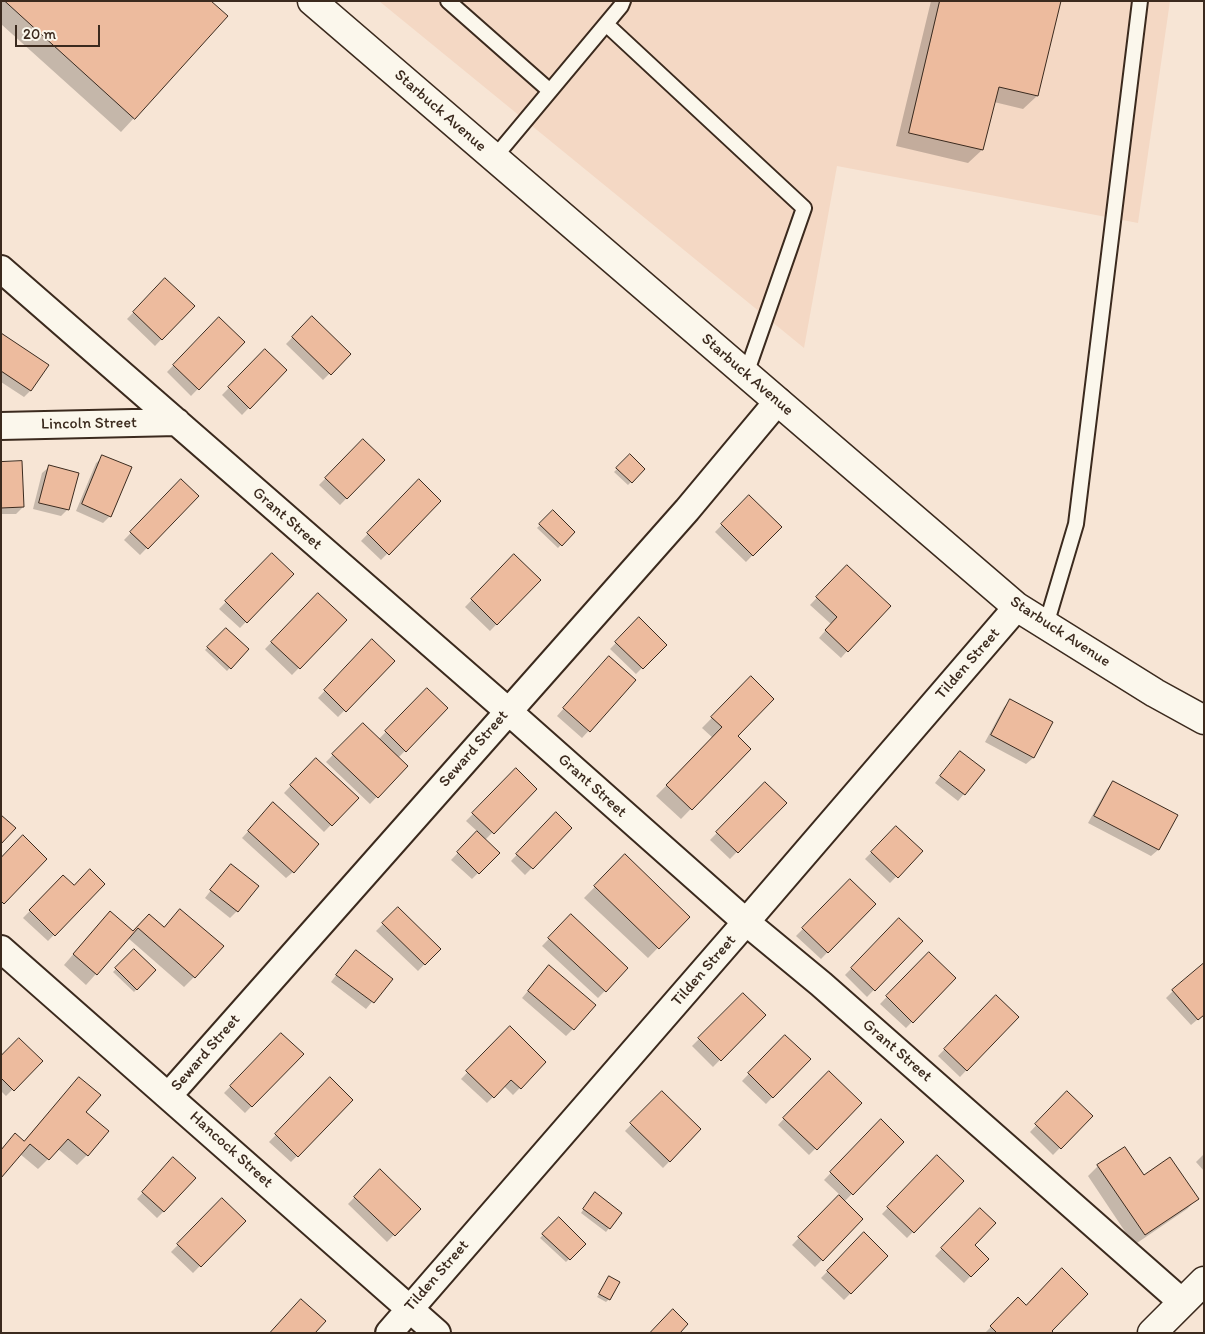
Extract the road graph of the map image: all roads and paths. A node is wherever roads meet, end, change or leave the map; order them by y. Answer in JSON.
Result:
{"nodes":[{"id":1,"x":312,"y":1,"type":"edge"},
{"id":2,"x":448,"y":1,"type":"edge"},
{"id":3,"x":623,"y":1,"type":"edge"},
{"id":4,"x":1140,"y":1,"type":"edge"},
{"id":5,"x":606,"y":24,"type":"junction"},
{"id":6,"x":550,"y":91,"type":"junction"},
{"id":7,"x":494,"y":158,"type":"junction"},
{"id":8,"x":1,"y":269,"type":"edge"},
{"id":9,"x":746,"y":374,"type":"junction"},
{"id":10,"x":778,"y":401,"type":"junction"},
{"id":11,"x":177,"y":422,"type":"junction"},
{"id":12,"x":1,"y":426,"type":"edge"},
{"id":13,"x":1017,"y":607,"type":"junction"},
{"id":14,"x":1046,"y":625,"type":"junction"},
{"id":15,"x":508,"y":711,"type":"junction"},
{"id":16,"x":1204,"y":720,"type":"edge"},
{"id":17,"x":746,"y":922,"type":"junction"},
{"id":18,"x":1,"y":949,"type":"edge"},
{"id":19,"x":169,"y":1095,"type":"junction"},
{"id":20,"x":1204,"y":1281,"type":"edge"},
{"id":21,"x":1182,"y":1302,"type":"junction"},
{"id":22,"x":408,"y":1308,"type":"junction"},
{"id":23,"x":389,"y":1333,"type":"edge"},
{"id":24,"x":436,"y":1333,"type":"edge"},
{"id":25,"x":1152,"y":1333,"type":"edge"}],
"edges":[{"from":1,"to":7,"type":"street","name":"Starbuck Avenue"},
{"from":2,"to":6,"type":"lane"},
{"from":3,"to":5,"type":"lane"},
{"from":4,"to":14,"type":"lane"},
{"from":5,"to":6,"type":"lane"},
{"from":5,"to":9,"type":"lane"},
{"from":6,"to":7,"type":"lane"},
{"from":7,"to":9,"type":"street","name":"Starbuck Avenue"},
{"from":8,"to":11,"type":"street","name":"Grant Street"},
{"from":9,"to":10,"type":"street","name":"Starbuck Avenue"},
{"from":10,"to":13,"type":"street","name":"Starbuck Avenue"},
{"from":10,"to":15,"type":"street","name":"Seward Street"},
{"from":11,"to":12,"type":"street","name":"Lincoln Street"},
{"from":11,"to":15,"type":"street","name":"Grant Street"},
{"from":13,"to":14,"type":"street","name":"Starbuck Avenue"},
{"from":13,"to":17,"type":"street","name":"Tilden Street"},
{"from":14,"to":16,"type":"street","name":"Starbuck Avenue"},
{"from":15,"to":17,"type":"street","name":"Grant Street"},
{"from":15,"to":19,"type":"street","name":"Seward Street"},
{"from":17,"to":21,"type":"street","name":"Grant Street"},
{"from":17,"to":22,"type":"street","name":"Tilden Street"},
{"from":18,"to":19,"type":"street","name":"Hancock Street"},
{"from":19,"to":22,"type":"street","name":"Hancock Street"},
{"from":20,"to":21,"type":"street"},
{"from":21,"to":25,"type":"street"},
{"from":22,"to":23,"type":"street","name":"Tilden Street"},
{"from":22,"to":24,"type":"street","name":"Hancock Street"}]}
